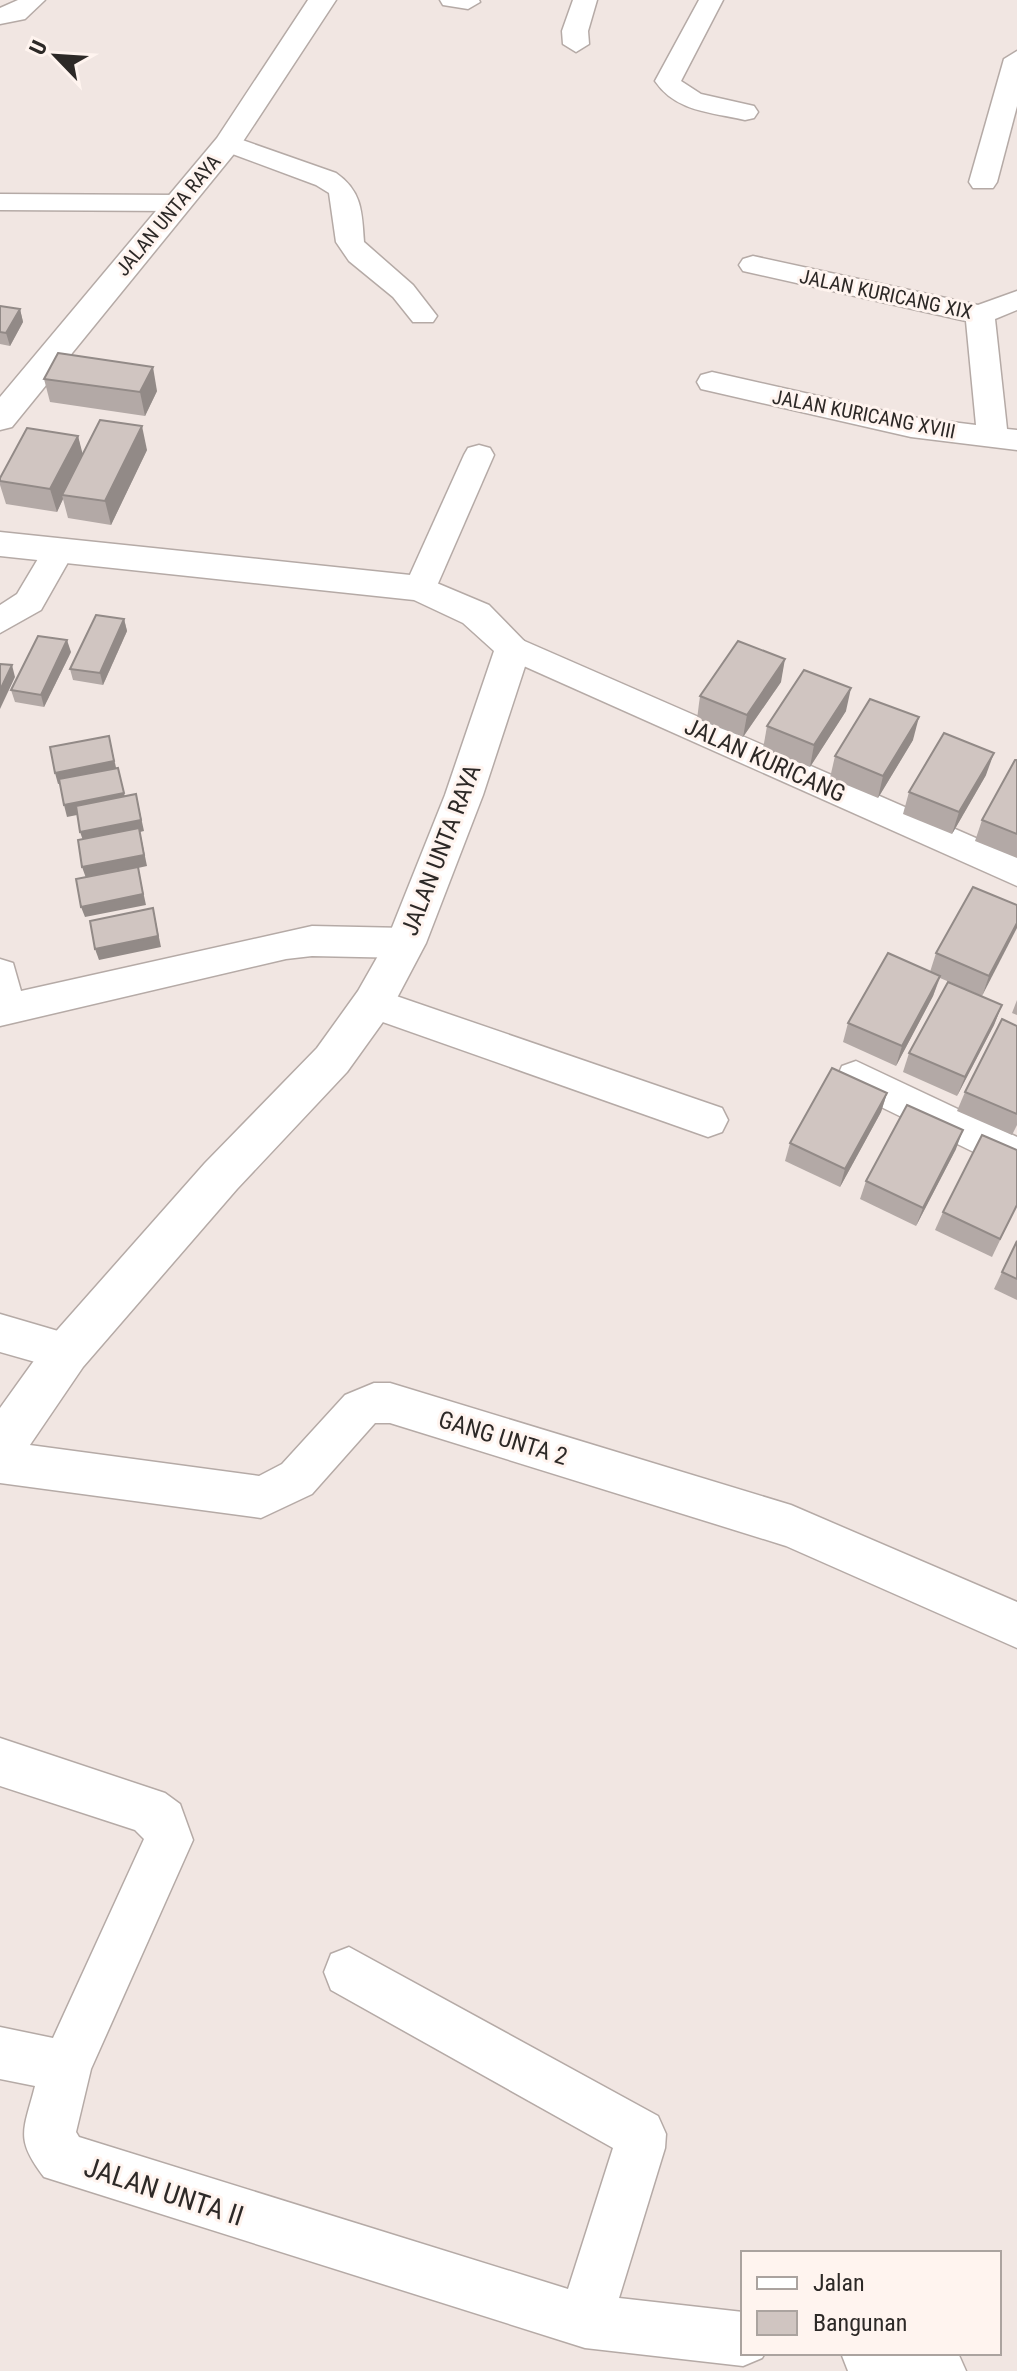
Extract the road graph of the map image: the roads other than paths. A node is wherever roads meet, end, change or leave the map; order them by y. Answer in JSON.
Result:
{"nodes":[{"id":1,"x":33,"y":0,"type":"edge"},
{"id":2,"x":322,"y":0,"type":"edge"},
{"id":3,"x":585,"y":0,"type":"edge"},
{"id":4,"x":711,"y":0,"type":"edge"},
{"id":5,"x":0,"y":16,"type":"edge"},
{"id":6,"x":576,"y":44,"type":"dead end"},
{"id":7,"x":1017,"y":59,"type":"edge"},
{"id":8,"x":745,"y":112,"type":"dead end"},
{"id":9,"x":228,"y":143,"type":"junction"},
{"id":10,"x":983,"y":182,"type":"dead end"},
{"id":11,"x":0,"y":202,"type":"edge"},
{"id":12,"x":178,"y":203,"type":"junction"},
{"id":13,"x":753,"y":265,"type":"dead end"},
{"id":14,"x":1017,"y":300,"type":"edge"},
{"id":15,"x":980,"y":315,"type":"junction"},
{"id":16,"x":423,"y":316,"type":"dead end"},
{"id":17,"x":712,"y":382,"type":"dead end"},
{"id":18,"x":11,"y":392,"type":"edge"},
{"id":19,"x":0,"y":419,"type":"edge"},
{"id":20,"x":1005,"y":439,"type":"edge"},
{"id":21,"x":479,"y":455,"type":"dead end"},
{"id":22,"x":0,"y":544,"type":"edge"},
{"id":23,"x":59,"y":550,"type":"junction"},
{"id":24,"x":420,"y":588,"type":"junction"},
{"id":25,"x":0,"y":621,"type":"edge"},
{"id":26,"x":513,"y":648,"type":"junction"},
{"id":27,"x":1017,"y":872,"type":"edge"},
{"id":28,"x":406,"y":943,"type":"junction"},
{"id":29,"x":2,"y":998,"type":"edge"},
{"id":30,"x":373,"y":1003,"type":"junction"},
{"id":31,"x":856,"y":1077,"type":"edge"},
{"id":32,"x":708,"y":1120,"type":"dead end"},
{"id":33,"x":1017,"y":1156,"type":"edge"},
{"id":34,"x":0,"y":1333,"type":"edge"},
{"id":35,"x":67,"y":1352,"type":"junction"},
{"id":36,"x":0,"y":1448,"type":"edge"},
{"id":37,"x":0,"y":1462,"type":"edge"},
{"id":38,"x":1017,"y":1625,"type":"edge"},
{"id":39,"x":0,"y":1762,"type":"edge"},
{"id":40,"x":349,"y":1972,"type":"dead end"},
{"id":41,"x":0,"y":2053,"type":"edge"},
{"id":42,"x":66,"y":2066,"type":"junction"},
{"id":43,"x":585,"y":2321,"type":"junction"},
{"id":44,"x":741,"y":2339,"type":"edge"},
{"id":45,"x":884,"y":2355,"type":"edge"},
{"id":46,"x":938,"y":2371,"type":"edge"}],
"edges":[{"from":1,"to":5,"type":"street"},
{"from":2,"to":9,"type":"street","name":"JALAN UNTA RAYA"},
{"from":3,"to":6,"type":"street"},
{"from":4,"to":8,"type":"street"},
{"from":7,"to":10,"type":"street"},
{"from":9,"to":12,"type":"street","name":"JALAN UNTA RAYA"},
{"from":9,"to":16,"type":"street"},
{"from":11,"to":12,"type":"street"},
{"from":12,"to":18,"type":"street","name":"JALAN UNTA RAYA"},
{"from":13,"to":15,"type":"street","name":"JALAN KURICANG XIX"},
{"from":14,"to":15,"type":"street","name":"JALAN KURICANG XIX"},
{"from":15,"to":20,"type":"street"},
{"from":17,"to":20,"type":"street","name":"JALAN KURICANG XVIII"},
{"from":18,"to":19,"type":"street","name":"JALAN UNTA RAYA"},
{"from":21,"to":24,"type":"street"},
{"from":22,"to":23,"type":"street"},
{"from":23,"to":24,"type":"street"},
{"from":23,"to":25,"type":"street"},
{"from":24,"to":26,"type":"street"},
{"from":26,"to":27,"type":"street","name":"JALAN KURICANG"},
{"from":26,"to":28,"type":"street","name":"JALAN UNTA RAYA"},
{"from":28,"to":29,"type":"street"},
{"from":28,"to":30,"type":"street","name":"JALAN UNTA RAYA"},
{"from":30,"to":32,"type":"street"},
{"from":30,"to":35,"type":"street","name":"JALAN UNTA RAYA"},
{"from":31,"to":33,"type":"street"},
{"from":34,"to":35,"type":"street"},
{"from":35,"to":36,"type":"street","name":"JALAN UNTA RAYA"},
{"from":37,"to":38,"type":"street","name":"GANG UNTA 2"},
{"from":39,"to":42,"type":"street","name":"JALAN UNTA II"},
{"from":40,"to":43,"type":"street"},
{"from":41,"to":42,"type":"street"},
{"from":42,"to":43,"type":"street","name":"JALAN UNTA II"},
{"from":43,"to":44,"type":"street","name":"JALAN UNTA II"},
{"from":45,"to":46,"type":"street"}]}
